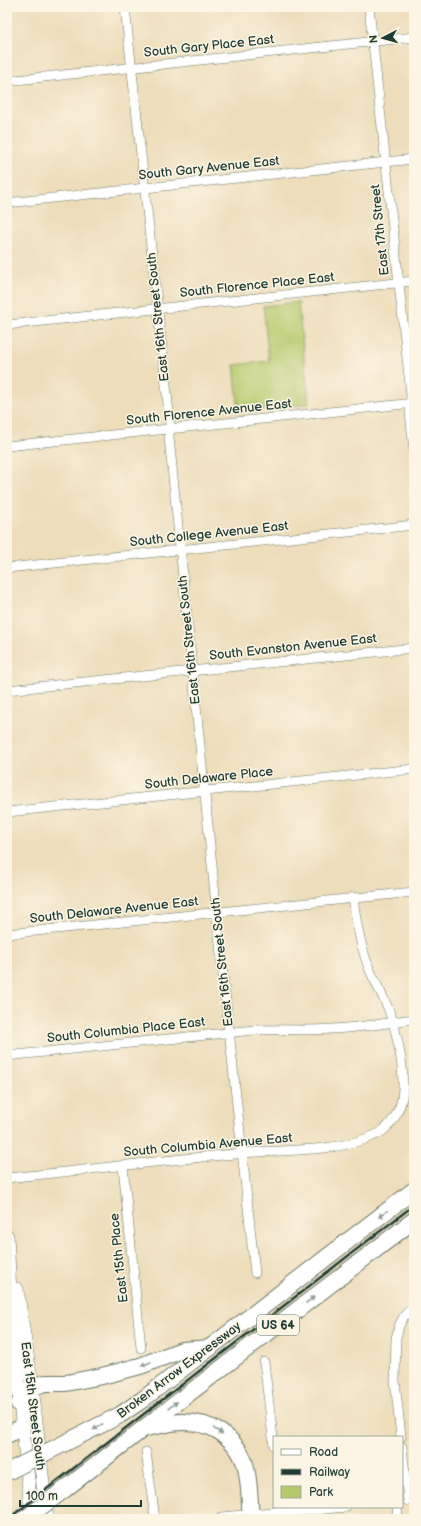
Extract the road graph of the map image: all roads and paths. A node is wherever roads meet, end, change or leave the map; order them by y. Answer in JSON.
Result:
{"nodes":[{"id":1,"x":125,"y":7,"type":"edge"},
{"id":2,"x":369,"y":7,"type":"edge"},
{"id":3,"x":414,"y":37,"type":"edge"},
{"id":4,"x":372,"y":41,"type":"junction"},
{"id":5,"x":131,"y":67,"type":"junction"},
{"id":6,"x":7,"y":81,"type":"edge"},
{"id":7,"x":414,"y":159,"type":"edge"},
{"id":8,"x":386,"y":162,"type":"junction"},
{"id":9,"x":144,"y":188,"type":"junction"},
{"id":10,"x":7,"y":203,"type":"edge"},
{"id":11,"x":414,"y":282,"type":"edge"},
{"id":12,"x":398,"y":283,"type":"junction"},
{"id":13,"x":157,"y":309,"type":"junction"},
{"id":14,"x":7,"y":325,"type":"edge"},
{"id":15,"x":412,"y":403,"type":"edge"},
{"id":16,"x":169,"y":429,"type":"junction"},
{"id":17,"x":7,"y":446,"type":"edge"},
{"id":18,"x":414,"y":451,"type":"edge"},
{"id":19,"x":414,"y":525,"type":"edge"},
{"id":20,"x":180,"y":550,"type":"junction"},
{"id":21,"x":7,"y":568,"type":"edge"},
{"id":22,"x":414,"y":648,"type":"edge"},
{"id":23,"x":192,"y":671,"type":"junction"},
{"id":24,"x":7,"y":690,"type":"edge"},
{"id":25,"x":414,"y":769,"type":"edge"},
{"id":26,"x":205,"y":792,"type":"junction"},
{"id":27,"x":7,"y":812,"type":"edge"},
{"id":28,"x":414,"y":892,"type":"edge"},
{"id":29,"x":353,"y":897,"type":"junction"},
{"id":30,"x":216,"y":913,"type":"junction"},
{"id":31,"x":7,"y":934,"type":"edge"},
{"id":32,"x":414,"y":1019,"type":"edge"},
{"id":33,"x":393,"y":1022,"type":"junction"},
{"id":34,"x":230,"y":1033,"type":"junction"},
{"id":35,"x":7,"y":1056,"type":"edge"},
{"id":36,"x":242,"y":1153,"type":"junction"},
{"id":37,"x":122,"y":1166,"type":"junction"},
{"id":38,"x":7,"y":1178,"type":"edge"},
{"id":39,"x":414,"y":1190,"type":"edge"},
{"id":40,"x":414,"y":1220,"type":"edge"},
{"id":41,"x":8,"y":1241,"type":"edge"},
{"id":42,"x":255,"y":1272,"type":"dead end"},
{"id":43,"x":414,"y":1306,"type":"edge"},
{"id":44,"x":141,"y":1348,"type":"dead end"},
{"id":45,"x":210,"y":1348,"type":"junction"},
{"id":46,"x":264,"y":1362,"type":"dead end"},
{"id":47,"x":32,"y":1387,"type":"junction"},
{"id":48,"x":20,"y":1404,"type":"junction"},
{"id":49,"x":22,"y":1427,"type":"junction"},
{"id":50,"x":142,"y":1429,"type":"junction"},
{"id":51,"x":7,"y":1435,"type":"edge"},
{"id":52,"x":401,"y":1436,"type":"edge"},
{"id":53,"x":273,"y":1438,"type":"edge"},
{"id":54,"x":146,"y":1452,"type":"dead end"},
{"id":55,"x":403,"y":1456,"type":"edge"},
{"id":56,"x":7,"y":1472,"type":"edge"},
{"id":57,"x":408,"y":1501,"type":"edge"},
{"id":58,"x":335,"y":1508,"type":"edge"},
{"id":59,"x":397,"y":1508,"type":"edge"},
{"id":60,"x":282,"y":1513,"type":"edge"},
{"id":61,"x":251,"y":1516,"type":"junction"},
{"id":62,"x":25,"y":1519,"type":"edge"},
{"id":63,"x":32,"y":1519,"type":"edge"},
{"id":64,"x":47,"y":1519,"type":"edge"},
{"id":65,"x":155,"y":1519,"type":"edge"},
{"id":66,"x":223,"y":1519,"type":"edge"},
{"id":67,"x":398,"y":1519,"type":"edge"}],
"edges":[{"from":1,"to":5,"type":"street","name":"East 16th Street South"},
{"from":2,"to":4,"type":"street","name":"East 17th Street"},
{"from":3,"to":4,"type":"street","name":"South Gary Place East"},
{"from":4,"to":5,"type":"street","name":"South Gary Place East"},
{"from":4,"to":8,"type":"street","name":"East 17th Street"},
{"from":5,"to":6,"type":"street","name":"South Gary Place East"},
{"from":5,"to":9,"type":"street","name":"East 16th Street South"},
{"from":7,"to":8,"type":"street","name":"South Gary Avenue East"},
{"from":8,"to":9,"type":"street","name":"South Gary Avenue East"},
{"from":8,"to":12,"type":"street","name":"East 17th Street"},
{"from":9,"to":10,"type":"street","name":"South Gary Avenue East"},
{"from":9,"to":13,"type":"street","name":"East 16th Street South"},
{"from":11,"to":12,"type":"street","name":"South Florence Place East"},
{"from":12,"to":13,"type":"street","name":"South Florence Place East"},
{"from":12,"to":15,"type":"street","name":"East 17th Street"},
{"from":13,"to":14,"type":"street","name":"South Florence Place East"},
{"from":13,"to":16,"type":"street","name":"East 16th Street South"},
{"from":15,"to":16,"type":"street","name":"South Florence Avenue East"},
{"from":15,"to":18,"type":"street","name":"East 17th Street"},
{"from":16,"to":17,"type":"street","name":"South Florence Avenue East"},
{"from":16,"to":20,"type":"street","name":"East 16th Street South"},
{"from":19,"to":20,"type":"street","name":"South College Avenue East"},
{"from":20,"to":21,"type":"street","name":"South College Avenue East"},
{"from":20,"to":23,"type":"street","name":"East 16th Street South"},
{"from":22,"to":23,"type":"street","name":"South Evanston Avenue East"},
{"from":23,"to":24,"type":"street","name":"South Evanston Avenue East"},
{"from":23,"to":26,"type":"street","name":"East 16th Street South"},
{"from":25,"to":26,"type":"street","name":"South Delaware Place"},
{"from":26,"to":27,"type":"street","name":"South Delaware Place"},
{"from":26,"to":30,"type":"street","name":"East 16th Street South"},
{"from":28,"to":29,"type":"street","name":"South Delaware Avenue East"},
{"from":29,"to":30,"type":"street","name":"South Delaware Avenue East"},
{"from":29,"to":33,"type":"street"},
{"from":30,"to":31,"type":"street","name":"South Delaware Avenue East"},
{"from":30,"to":34,"type":"street","name":"East 16th Street South"},
{"from":32,"to":33,"type":"street","name":"South Columbia Place East"},
{"from":33,"to":34,"type":"street","name":"South Columbia Place East"},
{"from":33,"to":36,"type":"street","name":"South Columbia Avenue East"},
{"from":34,"to":35,"type":"street","name":"South Columbia Place East"},
{"from":34,"to":36,"type":"street","name":"East 16th Street South"},
{"from":36,"to":37,"type":"street","name":"South Columbia Avenue East"},
{"from":36,"to":42,"type":"street","name":"East 16th Street South"},
{"from":37,"to":38,"type":"street","name":"South Columbia Avenue East"},
{"from":37,"to":44,"type":"street","name":"East 15th Place"},
{"from":39,"to":45,"type":"highway","name":"Broken Arrow Expressway","number":"US 64","one_way":true},
{"from":50,"to":40,"type":"highway","name":"Broken Arrow Expressway","number":"US 64","one_way":true},
{"from":41,"to":47,"type":"main road","name":"East 15th Street South"},
{"from":41,"to":48,"type":"main road","name":"East 15th Street South"},
{"from":43,"to":52,"type":"street"},
{"from":45,"to":47,"type":"highway","one_way":true},
{"from":45,"to":56,"type":"highway","name":"Broken Arrow Expressway","number":"US 64","one_way":true,"bridge":true},
{"from":46,"to":53,"type":"street"},
{"from":47,"to":48,"type":"highway"},
{"from":47,"to":64,"type":"main road","name":"East 15th Street South"},
{"from":48,"to":49,"type":"main road","name":"East 15th Street South"},
{"from":49,"to":51,"type":"highway"},
{"from":49,"to":63,"type":"main road","name":"East 15th Street South"},
{"from":50,"to":61,"type":"highway","one_way":true},
{"from":50,"to":62,"type":"highway","name":"Broken Arrow Expressway","number":"US 64","bridge":true},
{"from":54,"to":65,"type":"street"},
{"from":55,"to":57,"type":"street"},
{"from":58,"to":60,"type":"street"},
{"from":59,"to":67,"type":"street"},
{"from":60,"to":61,"type":"main road"},
{"from":61,"to":66,"type":"main road"}]}
